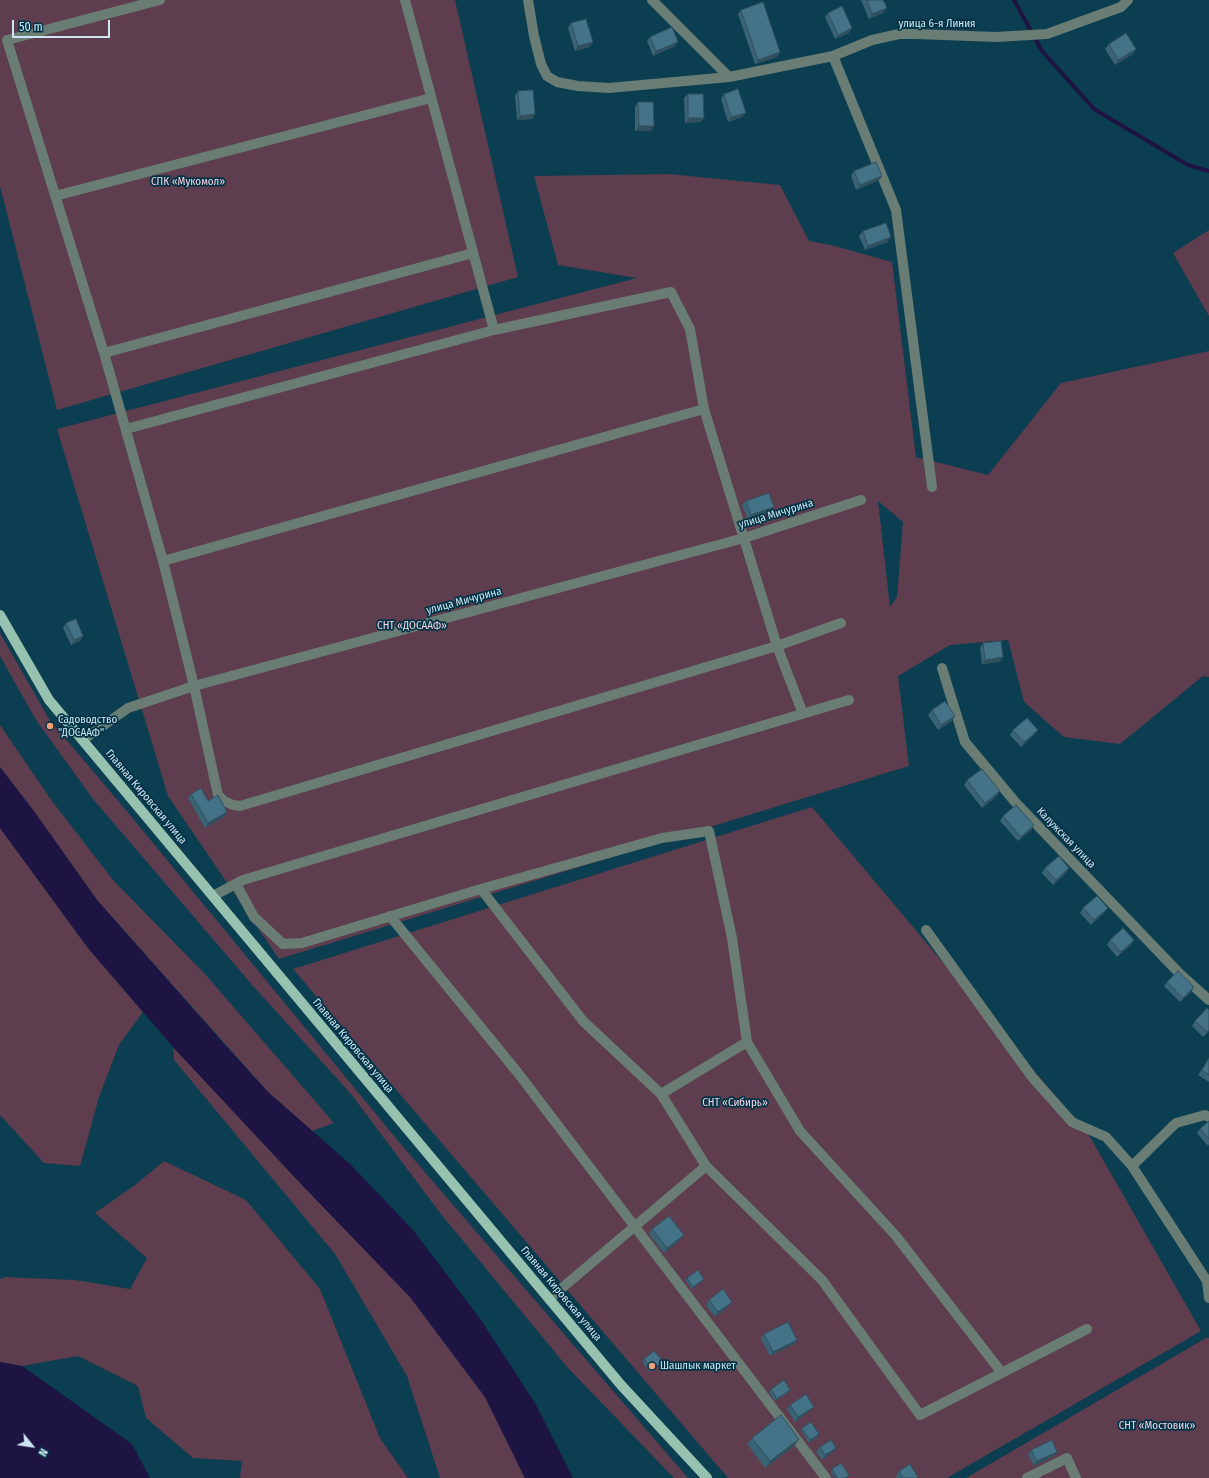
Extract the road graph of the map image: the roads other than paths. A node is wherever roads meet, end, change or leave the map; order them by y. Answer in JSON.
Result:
{"nodes":[{"id":1,"x":160,"y":0,"type":"edge"},
{"id":2,"x":405,"y":0,"type":"edge"},
{"id":3,"x":528,"y":0,"type":"edge"},
{"id":4,"x":652,"y":0,"type":"edge"},
{"id":5,"x":1125,"y":3,"type":"edge"},
{"id":6,"x":833,"y":56,"type":"junction"},
{"id":7,"x":729,"y":78,"type":"junction"},
{"id":8,"x":432,"y":98,"type":"junction"},
{"id":9,"x":55,"y":196,"type":"junction"},
{"id":10,"x":473,"y":253,"type":"junction"},
{"id":11,"x":494,"y":330,"type":"junction"},
{"id":12,"x":104,"y":352,"type":"junction"},
{"id":13,"x":704,"y":408,"type":"junction"},
{"id":14,"x":126,"y":429,"type":"junction"},
{"id":15,"x":932,"y":487,"type":"dead end"},
{"id":16,"x":861,"y":500,"type":"dead end"},
{"id":17,"x":744,"y":538,"type":"junction"},
{"id":18,"x":163,"y":561,"type":"junction"},
{"id":19,"x":0,"y":615,"type":"edge"},
{"id":20,"x":841,"y":623,"type":"dead end"},
{"id":21,"x":777,"y":646,"type":"junction"},
{"id":22,"x":942,"y":668,"type":"dead end"},
{"id":23,"x":194,"y":686,"type":"junction"},
{"id":24,"x":849,"y":700,"type":"dead end"},
{"id":25,"x":803,"y":714,"type":"junction"},
{"id":26,"x":82,"y":740,"type":"junction"},
{"id":27,"x":236,"y":884,"type":"junction"},
{"id":28,"x":481,"y":889,"type":"junction"},
{"id":29,"x":213,"y":896,"type":"junction"},
{"id":30,"x":390,"y":916,"type":"junction"},
{"id":31,"x":926,"y":930,"type":"dead end"},
{"id":32,"x":1209,"y":1000,"type":"edge"},
{"id":33,"x":747,"y":1042,"type":"junction"},
{"id":34,"x":661,"y":1094,"type":"junction"},
{"id":35,"x":1209,"y":1117,"type":"edge"},
{"id":36,"x":706,"y":1166,"type":"junction"},
{"id":37,"x":1132,"y":1166,"type":"junction"},
{"id":38,"x":636,"y":1226,"type":"junction"},
{"id":39,"x":1209,"y":1298,"type":"edge"},
{"id":40,"x":549,"y":1299,"type":"junction"},
{"id":41,"x":1087,"y":1329,"type":"dead end"},
{"id":42,"x":1002,"y":1373,"type":"junction"},
{"id":43,"x":707,"y":1478,"type":"edge"},
{"id":44,"x":826,"y":1478,"type":"edge"},
{"id":45,"x":1027,"y":1478,"type":"edge"},
{"id":46,"x":1076,"y":1478,"type":"edge"}],
"edges":[{"from":1,"to":9,"type":"street"},
{"from":2,"to":8,"type":"street"},
{"from":3,"to":7,"type":"street","name":"улица 6-я Линия"},
{"from":4,"to":7,"type":"street"},
{"from":5,"to":6,"type":"street","name":"улица 6-я Линия"},
{"from":6,"to":7,"type":"street","name":"улица 6-я Линия"},
{"from":6,"to":15,"type":"street"},
{"from":8,"to":9,"type":"street"},
{"from":8,"to":10,"type":"street"},
{"from":9,"to":12,"type":"street"},
{"from":10,"to":11,"type":"street"},
{"from":10,"to":12,"type":"street"},
{"from":11,"to":13,"type":"street"},
{"from":11,"to":14,"type":"street"},
{"from":12,"to":14,"type":"street"},
{"from":13,"to":17,"type":"street"},
{"from":13,"to":18,"type":"street"},
{"from":14,"to":18,"type":"street"},
{"from":16,"to":17,"type":"street","name":"улица Мичурина"},
{"from":17,"to":21,"type":"street"},
{"from":17,"to":23,"type":"street","name":"улица Мичурина"},
{"from":18,"to":23,"type":"street"},
{"from":19,"to":26,"type":"main road","name":"Главная Кировская улица"},
{"from":20,"to":21,"type":"street"},
{"from":21,"to":23,"type":"street"},
{"from":21,"to":25,"type":"street"},
{"from":22,"to":32,"type":"street","name":"Калужская улица"},
{"from":23,"to":26,"type":"street","name":"улица Мичурина"},
{"from":24,"to":25,"type":"street"},
{"from":25,"to":27,"type":"street"},
{"from":26,"to":29,"type":"main road","name":"Главная Кировская улица"},
{"from":27,"to":29,"type":"street"},
{"from":27,"to":30,"type":"street"},
{"from":28,"to":30,"type":"street"},
{"from":28,"to":33,"type":"street"},
{"from":28,"to":34,"type":"street"},
{"from":29,"to":40,"type":"main road","name":"Главная Кировская улица"},
{"from":30,"to":38,"type":"street"},
{"from":31,"to":37,"type":"street"},
{"from":33,"to":34,"type":"street"},
{"from":33,"to":42,"type":"street"},
{"from":34,"to":36,"type":"street"},
{"from":35,"to":37,"type":"street"},
{"from":36,"to":38,"type":"street"},
{"from":36,"to":42,"type":"street"},
{"from":37,"to":39,"type":"street"},
{"from":38,"to":40,"type":"street"},
{"from":38,"to":44,"type":"street"},
{"from":40,"to":43,"type":"main road","name":"Главная Кировская улица"},
{"from":41,"to":42,"type":"street"},
{"from":45,"to":46,"type":"street"}]}
